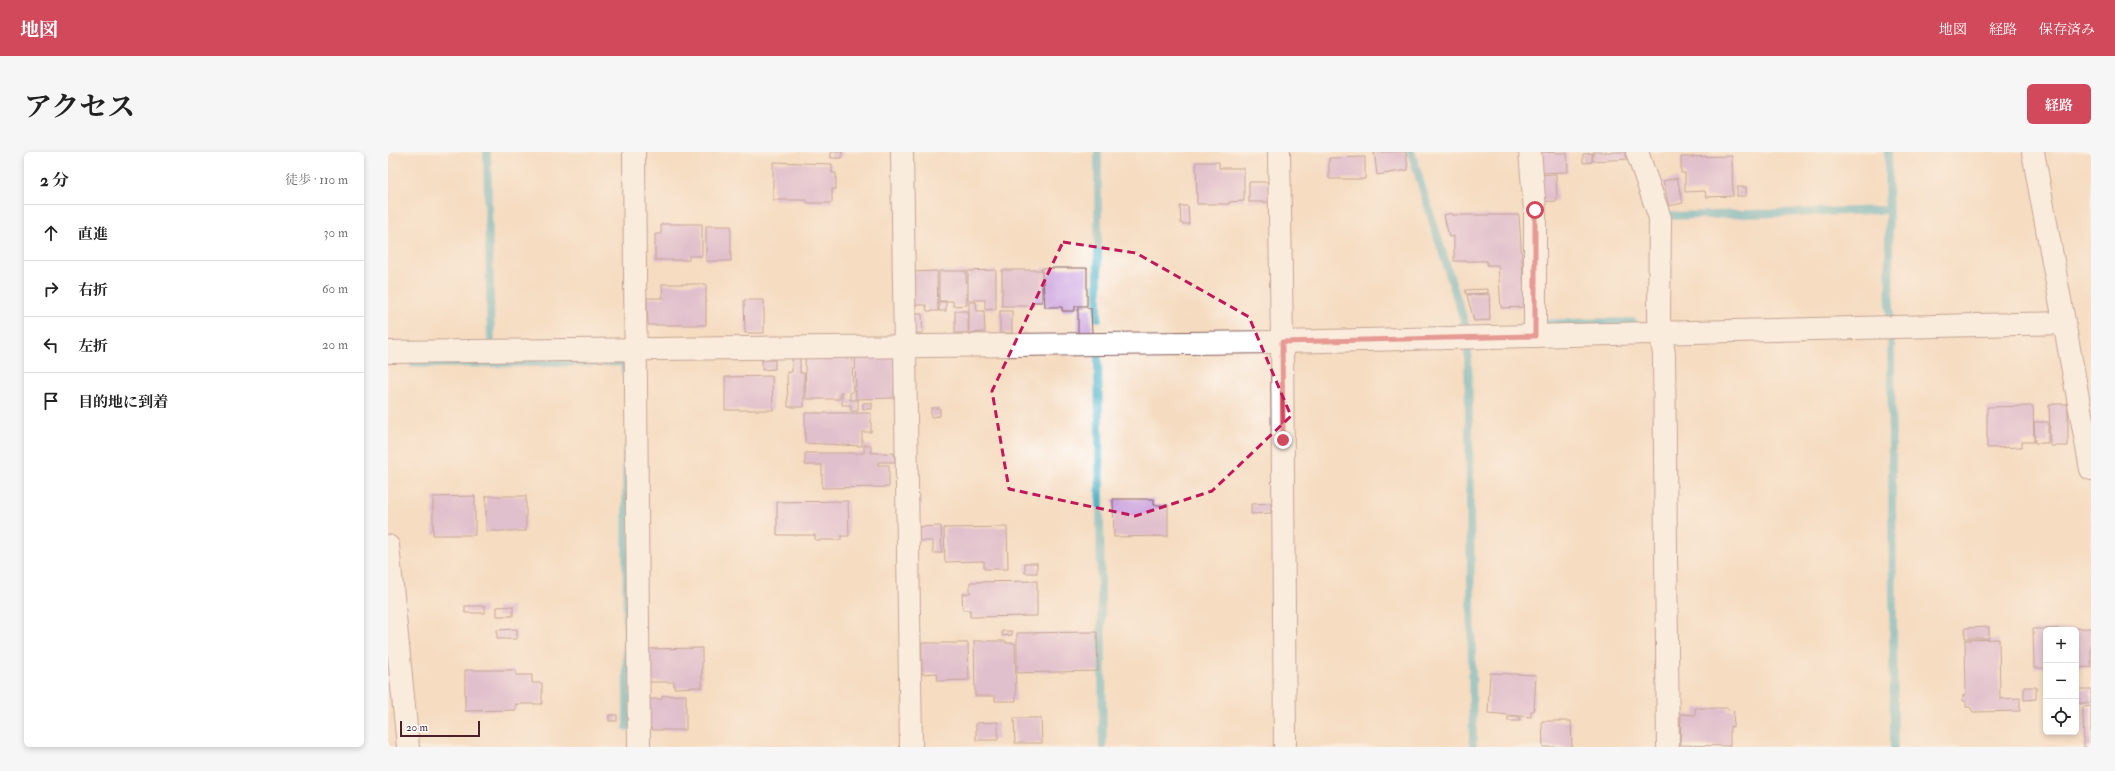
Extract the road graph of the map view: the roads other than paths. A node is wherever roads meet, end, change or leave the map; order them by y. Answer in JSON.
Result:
{"nodes":[{"id":1,"x":634,"y":152,"type":"edge"},
{"id":2,"x":902,"y":152,"type":"edge"},
{"id":3,"x":1279,"y":152,"type":"edge"},
{"id":4,"x":1530,"y":152,"type":"edge"},
{"id":5,"x":1637,"y":152,"type":"edge"},
{"id":6,"x":2033,"y":152,"type":"edge"},
{"id":7,"x":2064,"y":322,"type":"junction"},
{"id":8,"x":1661,"y":331,"type":"junction"},
{"id":9,"x":1535,"y":336,"type":"junction"},
{"id":10,"x":1282,"y":342,"type":"junction"},
{"id":11,"x":904,"y":345,"type":"junction"},
{"id":12,"x":636,"y":350,"type":"junction"},
{"id":13,"x":388,"y":352,"type":"edge"},
{"id":14,"x":2085,"y":402,"type":"edge"},
{"id":15,"x":2091,"y":468,"type":"edge"},
{"id":16,"x":388,"y":546,"type":"edge"},
{"id":17,"x":408,"y":747,"type":"edge"},
{"id":18,"x":639,"y":747,"type":"edge"},
{"id":19,"x":911,"y":747,"type":"edge"},
{"id":20,"x":1285,"y":747,"type":"edge"},
{"id":21,"x":1668,"y":747,"type":"edge"}],
"edges":[{"from":1,"to":12,"type":"street"},
{"from":2,"to":11,"type":"street"},
{"from":3,"to":10,"type":"street"},
{"from":4,"to":9,"type":"street"},
{"from":5,"to":8,"type":"street"},
{"from":6,"to":7,"type":"street"},
{"from":7,"to":8,"type":"street"},
{"from":7,"to":14,"type":"street"},
{"from":8,"to":9,"type":"street"},
{"from":8,"to":21,"type":"street"},
{"from":9,"to":10,"type":"street"},
{"from":10,"to":11,"type":"street"},
{"from":10,"to":20,"type":"street"},
{"from":11,"to":12,"type":"street"},
{"from":11,"to":19,"type":"street"},
{"from":12,"to":13,"type":"street"},
{"from":12,"to":18,"type":"street"},
{"from":14,"to":15,"type":"street"},
{"from":16,"to":17,"type":"street"}]}
